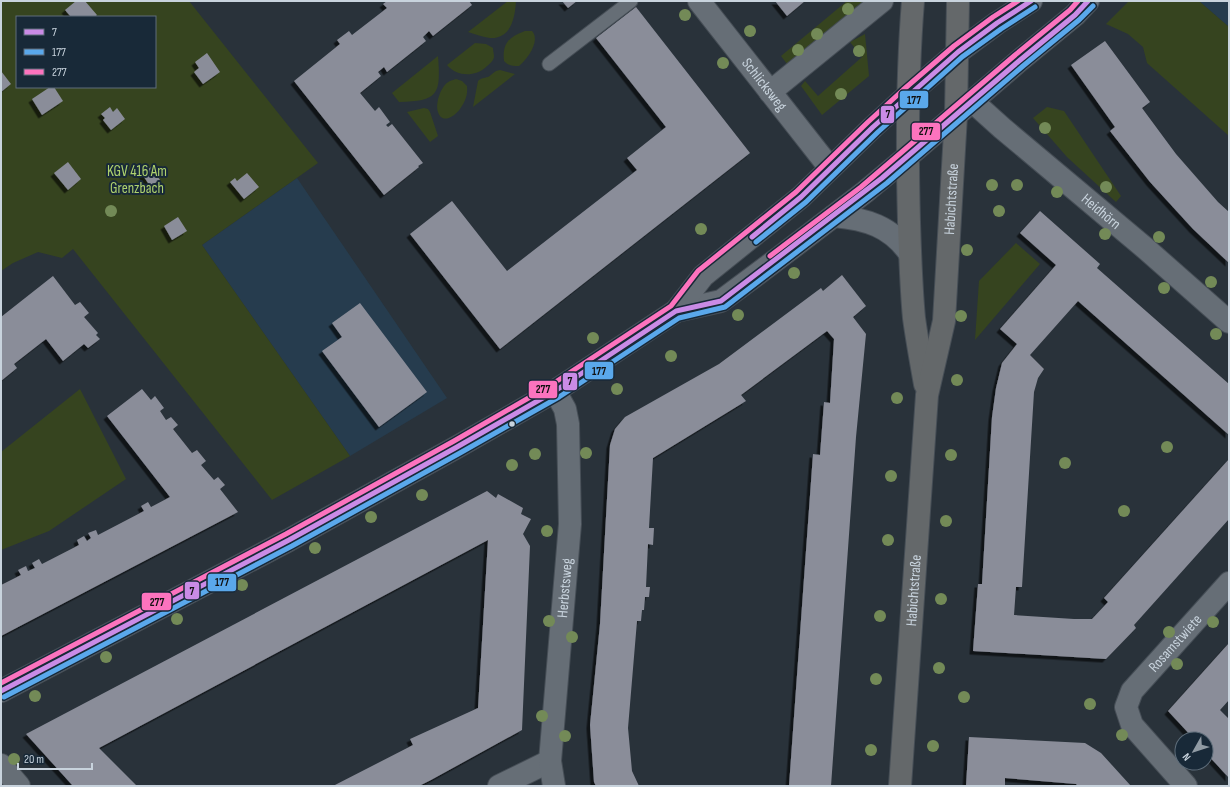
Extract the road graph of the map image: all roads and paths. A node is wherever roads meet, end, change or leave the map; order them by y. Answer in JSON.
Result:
{"nodes":[{"id":1,"x":630,"y":1,"type":"edge"},
{"id":2,"x":699,"y":1,"type":"edge"},
{"id":3,"x":882,"y":1,"type":"edge"},
{"id":4,"x":913,"y":1,"type":"edge"},
{"id":5,"x":958,"y":1,"type":"edge"},
{"id":6,"x":1031,"y":1,"type":"edge"},
{"id":7,"x":1088,"y":1,"type":"edge"},
{"id":8,"x":958,"y":52,"type":"junction"},
{"id":9,"x":550,"y":64,"type":"dead end"},
{"id":10,"x":770,"y":92,"type":"junction"},
{"id":11,"x":908,"y":95,"type":"junction"},
{"id":12,"x":964,"y":108,"type":"junction"},
{"id":13,"x":907,"y":158,"type":"junction"},
{"id":14,"x":830,"y":168,"type":"junction"},
{"id":15,"x":834,"y":216,"type":"junction"},
{"id":16,"x":910,"y":254,"type":"junction"},
{"id":17,"x":676,"y":311,"type":"junction"},
{"id":18,"x":1229,"y":322,"type":"edge"},
{"id":19,"x":555,"y":391,"type":"junction"},
{"id":20,"x":927,"y":395,"type":"junction"},
{"id":21,"x":1229,"y":583,"type":"edge"},
{"id":22,"x":1,"y":691,"type":"edge"},
{"id":23,"x":550,"y":761,"type":"junction"},
{"id":24,"x":1,"y":765,"type":"edge"},
{"id":25,"x":19,"y":786,"type":"edge"},
{"id":26,"x":499,"y":786,"type":"edge"},
{"id":27,"x":554,"y":786,"type":"edge"},
{"id":28,"x":900,"y":786,"type":"edge"},
{"id":29,"x":1186,"y":786,"type":"edge"}],
"edges":[{"from":1,"to":9,"type":"lane"},
{"from":2,"to":10,"type":"street","name":"Schlicksweg"},
{"from":3,"to":10,"type":"street"},
{"from":4,"to":11,"type":"main road","name":"Habichtstraße"},
{"from":5,"to":8,"type":"main road","name":"Habichtstraße"},
{"from":6,"to":8,"type":"street"},
{"from":7,"to":12,"type":"street"},
{"from":8,"to":11,"type":"street"},
{"from":8,"to":12,"type":"main road","name":"Habichtstraße"},
{"from":10,"to":14,"type":"street","name":"Schlicksweg"},
{"from":11,"to":13,"type":"main road","name":"Habichtstraße"},
{"from":11,"to":14,"type":"street"},
{"from":12,"to":13,"type":"street"},
{"from":12,"to":18,"type":"street","name":"Heidhörn"},
{"from":12,"to":20,"type":"main road","name":"Habichtstraße"},
{"from":13,"to":15,"type":"street"},
{"from":13,"to":16,"type":"main road","name":"Habichtstraße"},
{"from":14,"to":17,"type":"street"},
{"from":15,"to":16,"type":"street"},
{"from":15,"to":17,"type":"street"},
{"from":16,"to":20,"type":"main road","name":"Habichtstraße"},
{"from":17,"to":19,"type":"street"},
{"from":19,"to":22,"type":"street"},
{"from":19,"to":23,"type":"street","name":"Herbstsweg"},
{"from":20,"to":28,"type":"main road","name":"Habichtstraße"},
{"from":21,"to":29,"type":"street","name":"Rosamstwiete"},
{"from":23,"to":26,"type":"street"},
{"from":23,"to":27,"type":"street","name":"Herbstsweg"},
{"from":24,"to":25,"type":"street"}]}
